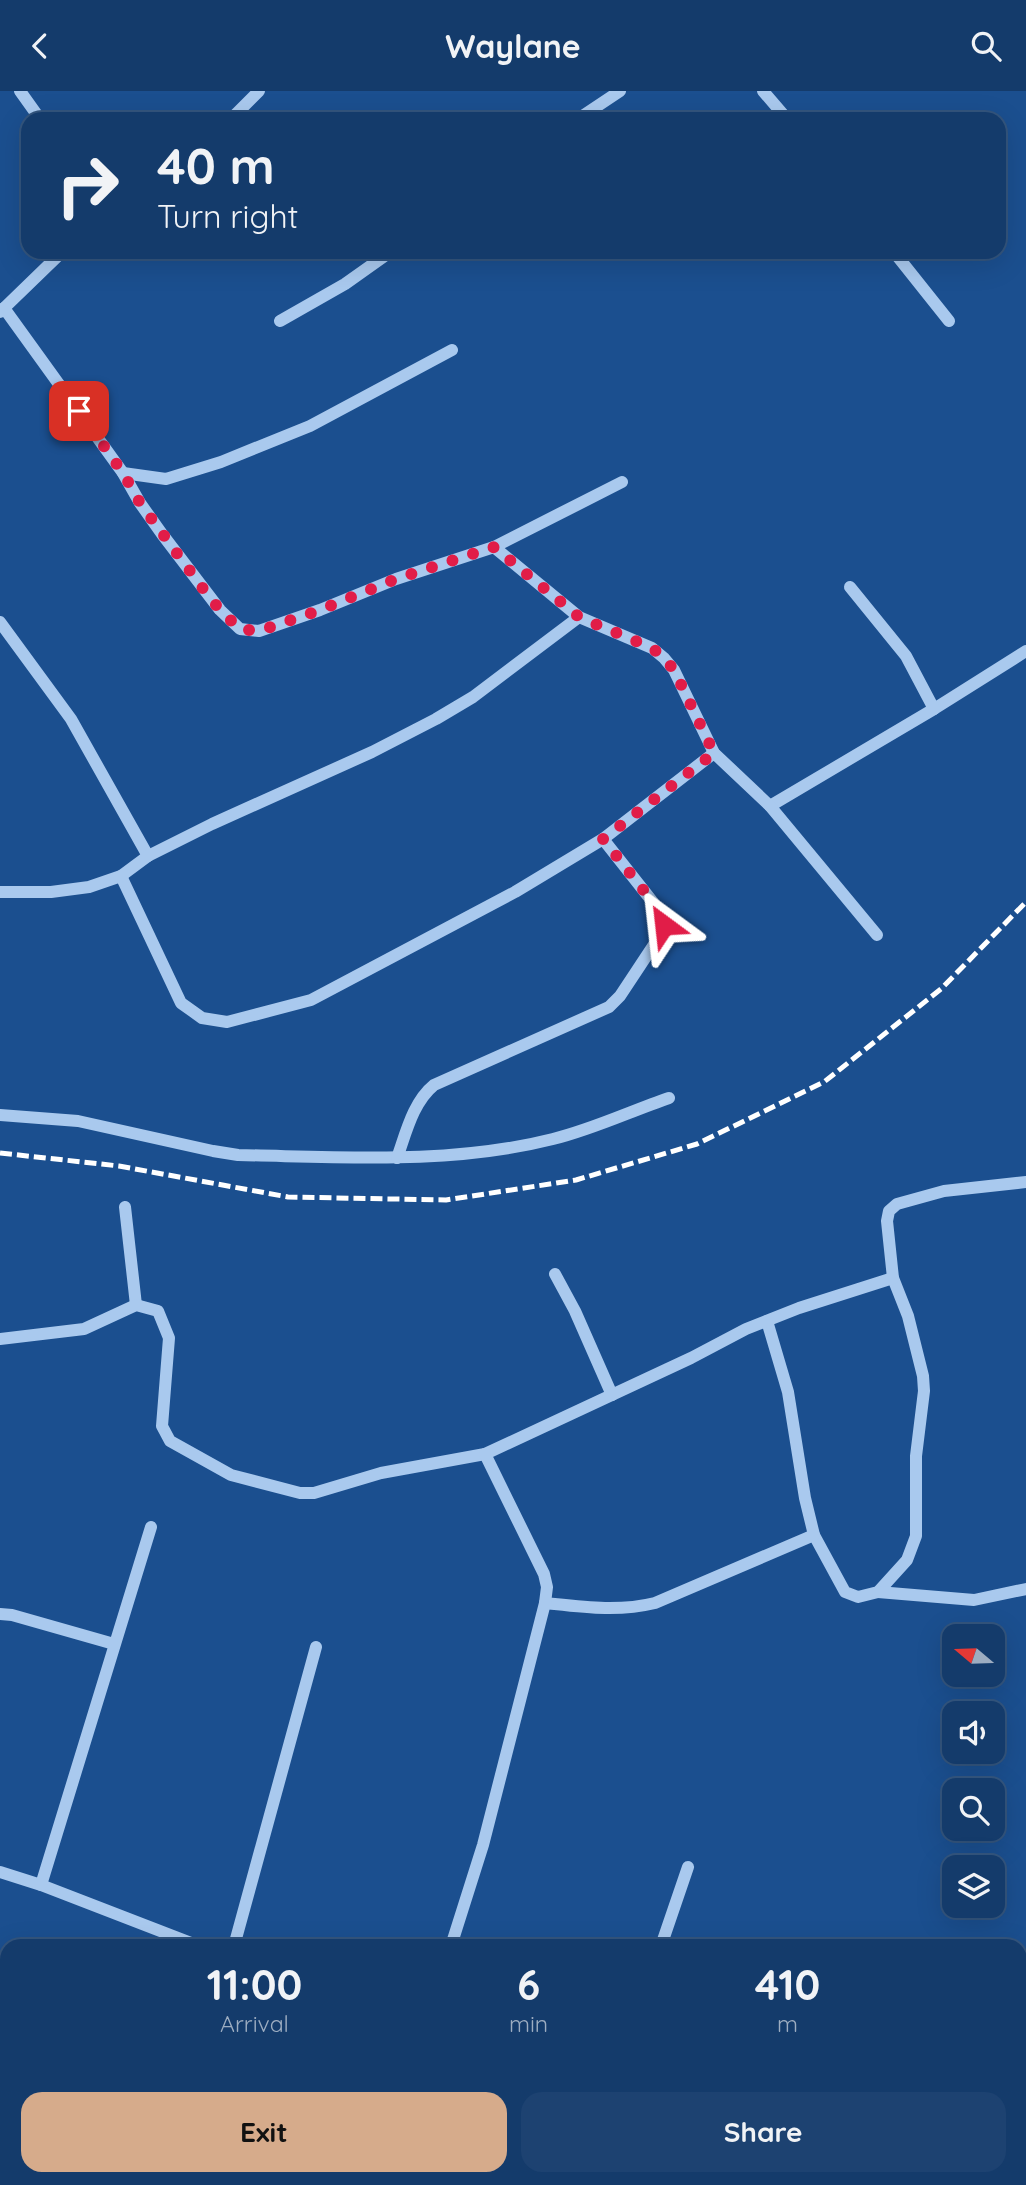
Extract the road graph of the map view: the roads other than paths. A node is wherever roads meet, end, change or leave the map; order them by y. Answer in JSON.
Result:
{"nodes":[{"id":1,"x":20,"y":91,"type":"edge"},
{"id":2,"x":259,"y":91,"type":"edge"},
{"id":3,"x":620,"y":91,"type":"edge"},
{"id":4,"x":763,"y":91,"type":"edge"},
{"id":5,"x":35,"y":112,"type":"edge"},
{"id":6,"x":238,"y":112,"type":"edge"},
{"id":7,"x":588,"y":112,"type":"edge"},
{"id":8,"x":781,"y":112,"type":"edge"},
{"id":9,"x":55,"y":259,"type":"edge"},
{"id":10,"x":380,"y":259,"type":"edge"},
{"id":11,"x":900,"y":259,"type":"edge"},
{"id":12,"x":2,"y":310,"type":"edge"},
{"id":13,"x":280,"y":321,"type":"dead end"},
{"id":14,"x":949,"y":321,"type":"dead end"},
{"id":15,"x":452,"y":350,"type":"dead end"},
{"id":16,"x":123,"y":473,"type":"junction"},
{"id":17,"x":622,"y":482,"type":"dead end"},
{"id":18,"x":494,"y":547,"type":"junction"},
{"id":19,"x":850,"y":587,"type":"dead end"},
{"id":20,"x":579,"y":617,"type":"junction"},
{"id":21,"x":0,"y":622,"type":"edge"},
{"id":22,"x":1026,"y":650,"type":"edge"},
{"id":23,"x":934,"y":709,"type":"junction"},
{"id":24,"x":714,"y":753,"type":"junction"},
{"id":25,"x":770,"y":806,"type":"junction"},
{"id":26,"x":603,"y":839,"type":"junction"},
{"id":27,"x":148,"y":856,"type":"junction"},
{"id":28,"x":121,"y":876,"type":"junction"},
{"id":29,"x":0,"y":892,"type":"edge"},
{"id":30,"x":877,"y":935,"type":"dead end"},
{"id":31,"x":669,"y":1098,"type":"dead end"},
{"id":32,"x":0,"y":1115,"type":"edge"},
{"id":33,"x":397,"y":1158,"type":"junction"},
{"id":34,"x":1026,"y":1182,"type":"edge"},
{"id":35,"x":125,"y":1207,"type":"dead end"},
{"id":36,"x":555,"y":1274,"type":"dead end"},
{"id":37,"x":893,"y":1278,"type":"junction"},
{"id":38,"x":136,"y":1305,"type":"junction"},
{"id":39,"x":767,"y":1321,"type":"junction"},
{"id":40,"x":0,"y":1339,"type":"edge"},
{"id":41,"x":612,"y":1395,"type":"junction"},
{"id":42,"x":485,"y":1454,"type":"junction"},
{"id":43,"x":151,"y":1527,"type":"dead end"},
{"id":44,"x":814,"y":1535,"type":"junction"},
{"id":45,"x":1026,"y":1589,"type":"edge"},
{"id":46,"x":878,"y":1593,"type":"junction"},
{"id":47,"x":545,"y":1603,"type":"junction"},
{"id":48,"x":0,"y":1614,"type":"edge"},
{"id":49,"x":114,"y":1644,"type":"junction"},
{"id":50,"x":316,"y":1647,"type":"dead end"},
{"id":51,"x":688,"y":1867,"type":"dead end"},
{"id":52,"x":0,"y":1873,"type":"edge"},
{"id":53,"x":41,"y":1885,"type":"junction"},
{"id":54,"x":181,"y":1939,"type":"edge"},
{"id":55,"x":236,"y":1939,"type":"edge"},
{"id":56,"x":453,"y":1939,"type":"edge"},
{"id":57,"x":663,"y":1939,"type":"edge"}],
"edges":[{"from":1,"to":5,"type":"street"},
{"from":2,"to":6,"type":"street"},
{"from":3,"to":7,"type":"street"},
{"from":4,"to":8,"type":"street"},
{"from":9,"to":12,"type":"street"},
{"from":10,"to":13,"type":"street"},
{"from":11,"to":14,"type":"street"},
{"from":12,"to":16,"type":"street"},
{"from":15,"to":16,"type":"street"},
{"from":16,"to":18,"type":"street"},
{"from":17,"to":18,"type":"street"},
{"from":18,"to":20,"type":"street"},
{"from":19,"to":23,"type":"street"},
{"from":20,"to":24,"type":"street"},
{"from":20,"to":27,"type":"street"},
{"from":21,"to":27,"type":"street"},
{"from":22,"to":23,"type":"street"},
{"from":23,"to":25,"type":"street"},
{"from":24,"to":25,"type":"street"},
{"from":24,"to":26,"type":"street"},
{"from":25,"to":30,"type":"street"},
{"from":26,"to":28,"type":"street"},
{"from":26,"to":33,"type":"street"},
{"from":27,"to":28,"type":"street"},
{"from":28,"to":29,"type":"street"},
{"from":31,"to":33,"type":"street"},
{"from":32,"to":33,"type":"street"},
{"from":34,"to":37,"type":"street"},
{"from":35,"to":38,"type":"street"},
{"from":36,"to":41,"type":"street"},
{"from":37,"to":39,"type":"street"},
{"from":37,"to":46,"type":"street"},
{"from":38,"to":40,"type":"street"},
{"from":38,"to":42,"type":"street"},
{"from":39,"to":41,"type":"street"},
{"from":39,"to":44,"type":"street"},
{"from":41,"to":42,"type":"street"},
{"from":42,"to":47,"type":"street"},
{"from":43,"to":49,"type":"street"},
{"from":44,"to":46,"type":"street"},
{"from":44,"to":47,"type":"street"},
{"from":45,"to":46,"type":"street"},
{"from":47,"to":56,"type":"street"},
{"from":48,"to":49,"type":"street"},
{"from":49,"to":53,"type":"street"},
{"from":50,"to":55,"type":"street"},
{"from":51,"to":57,"type":"street"},
{"from":52,"to":53,"type":"street"},
{"from":53,"to":54,"type":"street"}]}
